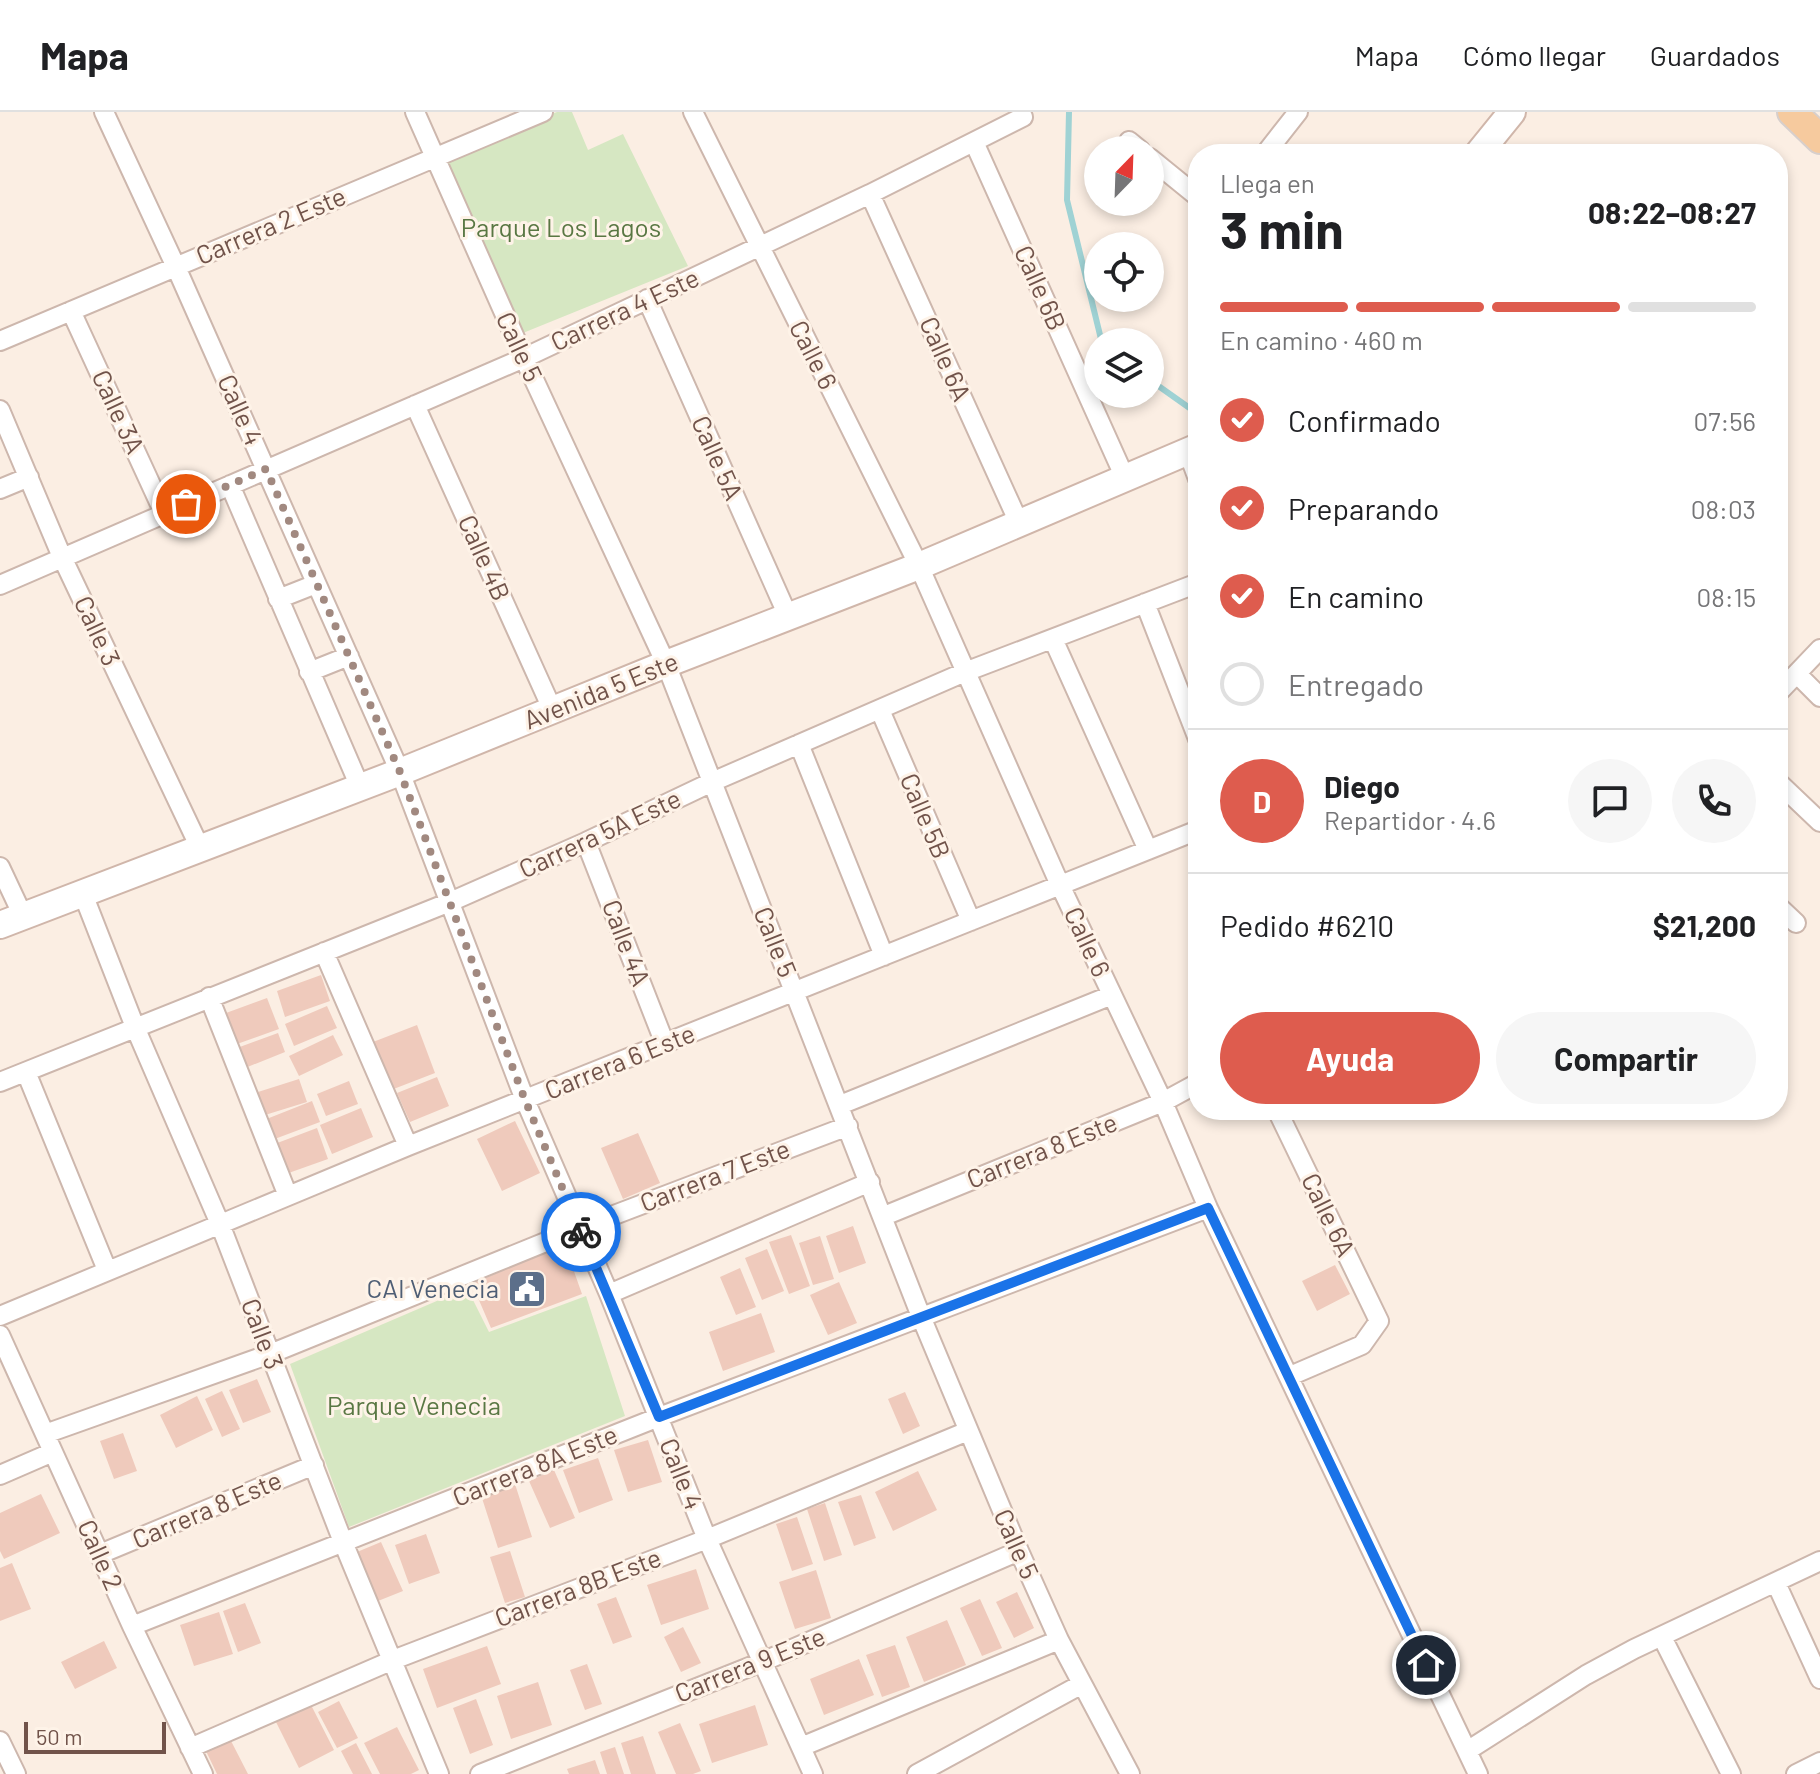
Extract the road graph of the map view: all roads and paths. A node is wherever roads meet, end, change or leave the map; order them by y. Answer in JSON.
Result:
{"nodes":[{"id":1,"x":104,"y":112,"type":"edge"},
{"id":2,"x":415,"y":112,"type":"edge"},
{"id":3,"x":543,"y":112,"type":"edge"},
{"id":4,"x":693,"y":112,"type":"edge"},
{"id":5,"x":1512,"y":112,"type":"edge"},
{"id":6,"x":1792,"y":112,"type":"edge"},
{"id":7,"x":1287,"y":116,"type":"edge"},
{"id":8,"x":1023,"y":117,"type":"dead end"},
{"id":9,"x":1820,"y":139,"type":"edge"},
{"id":10,"x":974,"y":142,"type":"junction"},
{"id":11,"x":1271,"y":144,"type":"edge"},
{"id":12,"x":1486,"y":144,"type":"edge"},
{"id":13,"x":433,"y":156,"type":"junction"},
{"id":14,"x":1164,"y":169,"type":"edge"},
{"id":15,"x":1188,"y":189,"type":"edge"},
{"id":16,"x":870,"y":194,"type":"junction"},
{"id":17,"x":759,"y":247,"type":"junction"},
{"id":18,"x":176,"y":267,"type":"junction"},
{"id":19,"x":647,"y":299,"type":"junction"},
{"id":20,"x":71,"y":311,"type":"junction"},
{"id":21,"x":0,"y":341,"type":"edge"},
{"id":22,"x":524,"y":358,"type":"junction"},
{"id":23,"x":415,"y":405,"type":"junction"},
{"id":24,"x":0,"y":410,"type":"edge"},
{"id":25,"x":1188,"y":452,"type":"edge"},
{"id":26,"x":266,"y":469,"type":"junction"},
{"id":27,"x":29,"y":477,"type":"junction"},
{"id":28,"x":1125,"y":478,"type":"junction"},
{"id":29,"x":230,"y":485,"type":"junction"},
{"id":30,"x":0,"y":489,"type":"edge"},
{"id":31,"x":164,"y":513,"type":"junction"},
{"id":32,"x":1019,"y":523,"type":"junction"},
{"id":33,"x":62,"y":557,"type":"junction"},
{"id":34,"x":919,"y":566,"type":"junction"},
{"id":35,"x":316,"y":584,"type":"junction"},
{"id":36,"x":0,"y":585,"type":"edge"},
{"id":37,"x":1188,"y":587,"type":"edge"},
{"id":38,"x":278,"y":599,"type":"junction"},
{"id":39,"x":1145,"y":603,"type":"junction"},
{"id":40,"x":788,"y":616,"type":"junction"},
{"id":41,"x":1053,"y":639,"type":"junction"},
{"id":42,"x":1820,"y":649,"type":"edge"},
{"id":43,"x":349,"y":656,"type":"junction"},
{"id":44,"x":666,"y":664,"type":"junction"},
{"id":45,"x":309,"y":672,"type":"junction"},
{"id":46,"x":965,"y":672,"type":"junction"},
{"id":47,"x":1797,"y":674,"type":"junction"},
{"id":48,"x":1788,"y":683,"type":"edge"},
{"id":49,"x":1820,"y":697,"type":"edge"},
{"id":50,"x":880,"y":710,"type":"junction"},
{"id":51,"x":553,"y":711,"type":"junction"},
{"id":52,"x":1188,"y":713,"type":"edge"},
{"id":53,"x":799,"y":744,"type":"junction"},
{"id":54,"x":400,"y":772,"type":"junction"},
{"id":55,"x":712,"y":782,"type":"junction"},
{"id":56,"x":360,"y":787,"type":"junction"},
{"id":57,"x":1788,"y":792,"type":"edge"},
{"id":58,"x":1820,"y":822,"type":"edge"},
{"id":59,"x":1188,"y":834,"type":"edge"},
{"id":60,"x":586,"y":842,"type":"junction"},
{"id":61,"x":201,"y":850,"type":"junction"},
{"id":62,"x":1148,"y":850,"type":"junction"},
{"id":63,"x":0,"y":867,"type":"edge"},
{"id":64,"x":1060,"y":885,"type":"junction"},
{"id":65,"x":83,"y":894,"type":"junction"},
{"id":66,"x":450,"y":902,"type":"junction"},
{"id":67,"x":1788,"y":915,"type":"edge"},
{"id":68,"x":11,"y":921,"type":"edge"},
{"id":69,"x":971,"y":921,"type":"junction"},
{"id":70,"x":1796,"y":923,"type":"dead end"},
{"id":71,"x":324,"y":952,"type":"junction"},
{"id":72,"x":884,"y":956,"type":"junction"},
{"id":73,"x":795,"y":992,"type":"junction"},
{"id":74,"x":1112,"y":995,"type":"junction"},
{"id":75,"x":209,"y":997,"type":"junction"},
{"id":76,"x":135,"y":1027,"type":"junction"},
{"id":77,"x":665,"y":1044,"type":"junction"},
{"id":78,"x":26,"y":1072,"type":"junction"},
{"id":79,"x":0,"y":1082,"type":"edge"},
{"id":80,"x":1188,"y":1088,"type":"edge"},
{"id":81,"x":525,"y":1100,"type":"junction"},
{"id":82,"x":1163,"y":1102,"type":"junction"},
{"id":83,"x":840,"y":1105,"type":"junction"},
{"id":84,"x":1282,"y":1120,"type":"edge"},
{"id":85,"x":848,"y":1126,"type":"junction"},
{"id":86,"x":408,"y":1146,"type":"junction"},
{"id":87,"x":870,"y":1182,"type":"junction"},
{"id":88,"x":288,"y":1196,"type":"junction"},
{"id":89,"x":1208,"y":1208,"type":"junction"},
{"id":90,"x":884,"y":1216,"type":"junction"},
{"id":91,"x":220,"y":1224,"type":"junction"},
{"id":92,"x":580,"y":1228,"type":"junction"},
{"id":93,"x":107,"y":1270,"type":"junction"},
{"id":94,"x":609,"y":1294,"type":"junction"},
{"id":95,"x":0,"y":1316,"type":"edge"},
{"id":96,"x":922,"y":1319,"type":"junction"},
{"id":97,"x":0,"y":1335,"type":"edge"},
{"id":98,"x":270,"y":1354,"type":"junction"},
{"id":99,"x":1290,"y":1376,"type":"junction"},
{"id":100,"x":659,"y":1417,"type":"junction"},
{"id":101,"x":968,"y":1431,"type":"junction"},
{"id":102,"x":45,"y":1434,"type":"junction"},
{"id":103,"x":53,"y":1452,"type":"junction"},
{"id":104,"x":314,"y":1465,"type":"junction"},
{"id":105,"x":0,"y":1475,"type":"edge"},
{"id":106,"x":707,"y":1539,"type":"junction"},
{"id":107,"x":343,"y":1542,"type":"junction"},
{"id":108,"x":1019,"y":1551,"type":"junction"},
{"id":109,"x":100,"y":1554,"type":"junction"},
{"id":110,"x":1820,"y":1561,"type":"edge"},
{"id":111,"x":1776,"y":1583,"type":"junction"},
{"id":112,"x":132,"y":1626,"type":"junction"},
{"id":113,"x":1662,"y":1637,"type":"junction"},
{"id":114,"x":1059,"y":1640,"type":"junction"},
{"id":115,"x":393,"y":1660,"type":"junction"},
{"id":116,"x":762,"y":1662,"type":"junction"},
{"id":117,"x":1820,"y":1679,"type":"edge"},
{"id":118,"x":1082,"y":1684,"type":"junction"},
{"id":119,"x":0,"y":1741,"type":"edge"},
{"id":120,"x":801,"y":1747,"type":"junction"},
{"id":121,"x":190,"y":1748,"type":"junction"},
{"id":122,"x":1467,"y":1751,"type":"junction"},
{"id":123,"x":1820,"y":1762,"type":"edge"},
{"id":124,"x":16,"y":1774,"type":"edge"},
{"id":125,"x":203,"y":1774,"type":"edge"},
{"id":126,"x":439,"y":1774,"type":"edge"},
{"id":127,"x":480,"y":1774,"type":"edge"},
{"id":128,"x":813,"y":1774,"type":"edge"},
{"id":129,"x":917,"y":1774,"type":"edge"},
{"id":130,"x":1130,"y":1774,"type":"edge"},
{"id":131,"x":1478,"y":1774,"type":"edge"},
{"id":132,"x":1731,"y":1774,"type":"edge"},
{"id":133,"x":1796,"y":1774,"type":"edge"}],
"edges":[{"from":1,"to":18,"type":"street","name":"Calle 4"},
{"from":2,"to":13,"type":"street","name":"Calle 5"},
{"from":3,"to":13,"type":"street","name":"Carrera 2 Este"},
{"from":4,"to":17,"type":"street","name":"Calle 6"},
{"from":5,"to":12,"type":"main road"},
{"from":6,"to":9,"type":"main road"},
{"from":7,"to":11,"type":"street"},
{"from":8,"to":10,"type":"street","name":"Carrera 4 Este"},
{"from":10,"to":16,"type":"street","name":"Carrera 4 Este"},
{"from":10,"to":28,"type":"street","name":"Calle 6B"},
{"from":13,"to":18,"type":"street","name":"Carrera 2 Este"},
{"from":13,"to":22,"type":"street","name":"Calle 5"},
{"from":14,"to":15,"type":"street"},
{"from":16,"to":17,"type":"street","name":"Carrera 4 Este"},
{"from":16,"to":32,"type":"street","name":"Calle 6A"},
{"from":17,"to":19,"type":"street","name":"Carrera 4 Este"},
{"from":17,"to":34,"type":"street","name":"Calle 6"},
{"from":18,"to":20,"type":"street","name":"Carrera 2 Este"},
{"from":18,"to":26,"type":"street","name":"Calle 4"},
{"from":19,"to":22,"type":"street","name":"Carrera 4 Este"},
{"from":19,"to":40,"type":"street","name":"Calle 5A"},
{"from":20,"to":21,"type":"street","name":"Carrera 2 Este"},
{"from":20,"to":31,"type":"street","name":"Calle 3A"},
{"from":22,"to":23,"type":"street","name":"Carrera 4 Este"},
{"from":22,"to":44,"type":"street","name":"Calle 5"},
{"from":23,"to":26,"type":"street","name":"Carrera 4 Este"},
{"from":23,"to":51,"type":"street","name":"Calle 4B"},
{"from":24,"to":27,"type":"street","name":"Calle 3"},
{"from":25,"to":28,"type":"main road","name":"Avenida 5 Este"},
{"from":26,"to":29,"type":"street","name":"Carrera 4 Este"},
{"from":26,"to":35,"type":"street","name":"Calle 4"},
{"from":27,"to":30,"type":"street"},
{"from":27,"to":33,"type":"street","name":"Calle 3"},
{"from":28,"to":32,"type":"main road","name":"Avenida 5 Este"},
{"from":29,"to":31,"type":"street","name":"Carrera 4 Este"},
{"from":29,"to":38,"type":"street","name":"Calle 4"},
{"from":31,"to":33,"type":"street","name":"Carrera 4 Este"},
{"from":32,"to":34,"type":"main road","name":"Avenida 5 Este"},
{"from":33,"to":36,"type":"street","name":"Carrera 4 Este"},
{"from":33,"to":61,"type":"street","name":"Calle 3"},
{"from":34,"to":40,"type":"main road","name":"Avenida 5 Este"},
{"from":34,"to":46,"type":"street","name":"Calle 6"},
{"from":35,"to":38,"type":"street"},
{"from":35,"to":43,"type":"street","name":"Calle 4"},
{"from":37,"to":39,"type":"street","name":"Carrera 5A Este"},
{"from":38,"to":45,"type":"street","name":"Calle 4"},
{"from":39,"to":41,"type":"street","name":"Carrera 5A Este"},
{"from":39,"to":52,"type":"street"},
{"from":40,"to":44,"type":"main road","name":"Avenida 5 Este"},
{"from":41,"to":46,"type":"street","name":"Carrera 5A Este"},
{"from":41,"to":62,"type":"street"},
{"from":42,"to":47,"type":"street"},
{"from":43,"to":45,"type":"street"},
{"from":43,"to":54,"type":"street","name":"Calle 4"},
{"from":44,"to":51,"type":"main road","name":"Avenida 5 Este"},
{"from":44,"to":55,"type":"street","name":"Calle 5"},
{"from":45,"to":56,"type":"street","name":"Calle 4"},
{"from":46,"to":50,"type":"street","name":"Carrera 5A Este"},
{"from":46,"to":64,"type":"street","name":"Calle 6"},
{"from":47,"to":48,"type":"street"},
{"from":47,"to":49,"type":"street"},
{"from":50,"to":53,"type":"street","name":"Carrera 5A Este"},
{"from":50,"to":69,"type":"street","name":"Calle 5B"},
{"from":51,"to":54,"type":"main road","name":"Avenida 5 Este"},
{"from":53,"to":55,"type":"street","name":"Carrera 5A Este"},
{"from":53,"to":72,"type":"street"},
{"from":54,"to":56,"type":"main road","name":"Avenida 5 Este"},
{"from":54,"to":66,"type":"street","name":"Calle 4"},
{"from":55,"to":60,"type":"street","name":"Carrera 5A Este"},
{"from":55,"to":73,"type":"street","name":"Calle 5"},
{"from":56,"to":61,"type":"main road","name":"Avenida 5 Este"},
{"from":57,"to":58,"type":"street"},
{"from":59,"to":62,"type":"street","name":"Carrera 6 Este"},
{"from":60,"to":66,"type":"street","name":"Carrera 5A Este"},
{"from":60,"to":77,"type":"street","name":"Calle 4A"},
{"from":61,"to":65,"type":"main road","name":"Avenida 5 Este"},
{"from":62,"to":64,"type":"street","name":"Carrera 6 Este"},
{"from":63,"to":68,"type":"street"},
{"from":64,"to":69,"type":"street","name":"Carrera 6 Este"},
{"from":64,"to":74,"type":"street","name":"Calle 6"},
{"from":65,"to":68,"type":"main road","name":"Avenida 5 Este"},
{"from":65,"to":76,"type":"street","name":"Calle 3"},
{"from":66,"to":71,"type":"street","name":"Carrera 5A Este"},
{"from":66,"to":81,"type":"street","name":"Calle 4"},
{"from":67,"to":70,"type":"street"},
{"from":69,"to":72,"type":"street","name":"Carrera 6 Este"},
{"from":71,"to":75,"type":"street","name":"Carrera 5A Este"},
{"from":71,"to":86,"type":"street"},
{"from":72,"to":73,"type":"street","name":"Carrera 6 Este"},
{"from":73,"to":77,"type":"street","name":"Carrera 6 Este"},
{"from":73,"to":83,"type":"street","name":"Calle 5"},
{"from":74,"to":82,"type":"street","name":"Calle 6"},
{"from":74,"to":83,"type":"street"},
{"from":75,"to":76,"type":"street","name":"Carrera 5A Este"},
{"from":75,"to":88,"type":"street"},
{"from":76,"to":78,"type":"street","name":"Carrera 5A Este"},
{"from":76,"to":91,"type":"street","name":"Calle 3"},
{"from":77,"to":81,"type":"street","name":"Carrera 6 Este"},
{"from":78,"to":79,"type":"street","name":"Carrera 5A Este"},
{"from":78,"to":93,"type":"street"},
{"from":80,"to":82,"type":"street","name":"Carrera 8 Este"},
{"from":81,"to":86,"type":"street","name":"Carrera 6 Este"},
{"from":81,"to":92,"type":"street","name":"Calle 4"},
{"from":82,"to":89,"type":"street","name":"Calle 6"},
{"from":82,"to":90,"type":"street","name":"Carrera 8 Este"},
{"from":83,"to":85,"type":"street","name":"Calle 5"},
{"from":84,"to":99,"type":"street","name":"Calle 6A"},
{"from":85,"to":87,"type":"street","name":"Calle 5"},
{"from":85,"to":92,"type":"street","name":"Carrera 7 Este"},
{"from":86,"to":88,"type":"street","name":"Carrera 6 Este"},
{"from":87,"to":90,"type":"street","name":"Calle 5"},
{"from":87,"to":94,"type":"street"},
{"from":88,"to":91,"type":"street","name":"Carrera 6 Este"},
{"from":89,"to":96,"type":"street","name":"Carrera 8A Este"},
{"from":89,"to":99,"type":"street","name":"Calle 6"},
{"from":90,"to":96,"type":"street","name":"Calle 5"},
{"from":91,"to":93,"type":"street","name":"Carrera 6 Este"},
{"from":91,"to":98,"type":"street","name":"Calle 3"},
{"from":92,"to":94,"type":"street","name":"Calle 4"},
{"from":92,"to":98,"type":"street","name":"Carrera 7 Este"},
{"from":93,"to":95,"type":"street","name":"Carrera 6 Este"},
{"from":94,"to":100,"type":"street","name":"Calle 4"},
{"from":96,"to":100,"type":"street","name":"Carrera 8A Este"},
{"from":96,"to":101,"type":"street","name":"Calle 5"},
{"from":97,"to":102,"type":"street","name":"Calle 2"},
{"from":98,"to":102,"type":"street","name":"Carrera 7 Este"},
{"from":98,"to":104,"type":"street","name":"Calle 3"},
{"from":99,"to":122,"type":"street","name":"Calle 6"},
{"from":100,"to":106,"type":"street","name":"Calle 4"},
{"from":100,"to":107,"type":"street","name":"Carrera 8A Este"},
{"from":101,"to":106,"type":"street","name":"Carrera 8B Este"},
{"from":101,"to":108,"type":"street","name":"Calle 5"},
{"from":102,"to":103,"type":"street","name":"Calle 2"},
{"from":103,"to":105,"type":"street"},
{"from":103,"to":109,"type":"street","name":"Calle 2"},
{"from":104,"to":107,"type":"street","name":"Calle 3"},
{"from":104,"to":109,"type":"street","name":"Carrera 8 Este"},
{"from":106,"to":115,"type":"street","name":"Carrera 8B Este"},
{"from":106,"to":116,"type":"street","name":"Calle 4"},
{"from":107,"to":112,"type":"street","name":"Carrera 8A Este"},
{"from":107,"to":115,"type":"street","name":"Calle 3"},
{"from":108,"to":114,"type":"street","name":"Calle 5"},
{"from":108,"to":116,"type":"street","name":"Carrera 9 Este"},
{"from":109,"to":112,"type":"street","name":"Calle 2"},
{"from":110,"to":111,"type":"street"},
{"from":111,"to":113,"type":"street"},
{"from":111,"to":117,"type":"street"},
{"from":112,"to":121,"type":"street","name":"Calle 2"},
{"from":113,"to":122,"type":"street"},
{"from":113,"to":132,"type":"street"},
{"from":114,"to":118,"type":"street","name":"Calle 5"},
{"from":114,"to":120,"type":"street"},
{"from":115,"to":121,"type":"street","name":"Carrera 8B Este"},
{"from":115,"to":126,"type":"street","name":"Calle 3"},
{"from":116,"to":120,"type":"street","name":"Calle 4"},
{"from":116,"to":127,"type":"street","name":"Carrera 9 Este"},
{"from":118,"to":129,"type":"street"},
{"from":118,"to":130,"type":"street","name":"Calle 5"},
{"from":119,"to":124,"type":"street"},
{"from":120,"to":128,"type":"street","name":"Calle 4"},
{"from":121,"to":125,"type":"street","name":"Calle 2"},
{"from":122,"to":131,"type":"street","name":"Calle 6"},
{"from":123,"to":133,"type":"street"}]}
